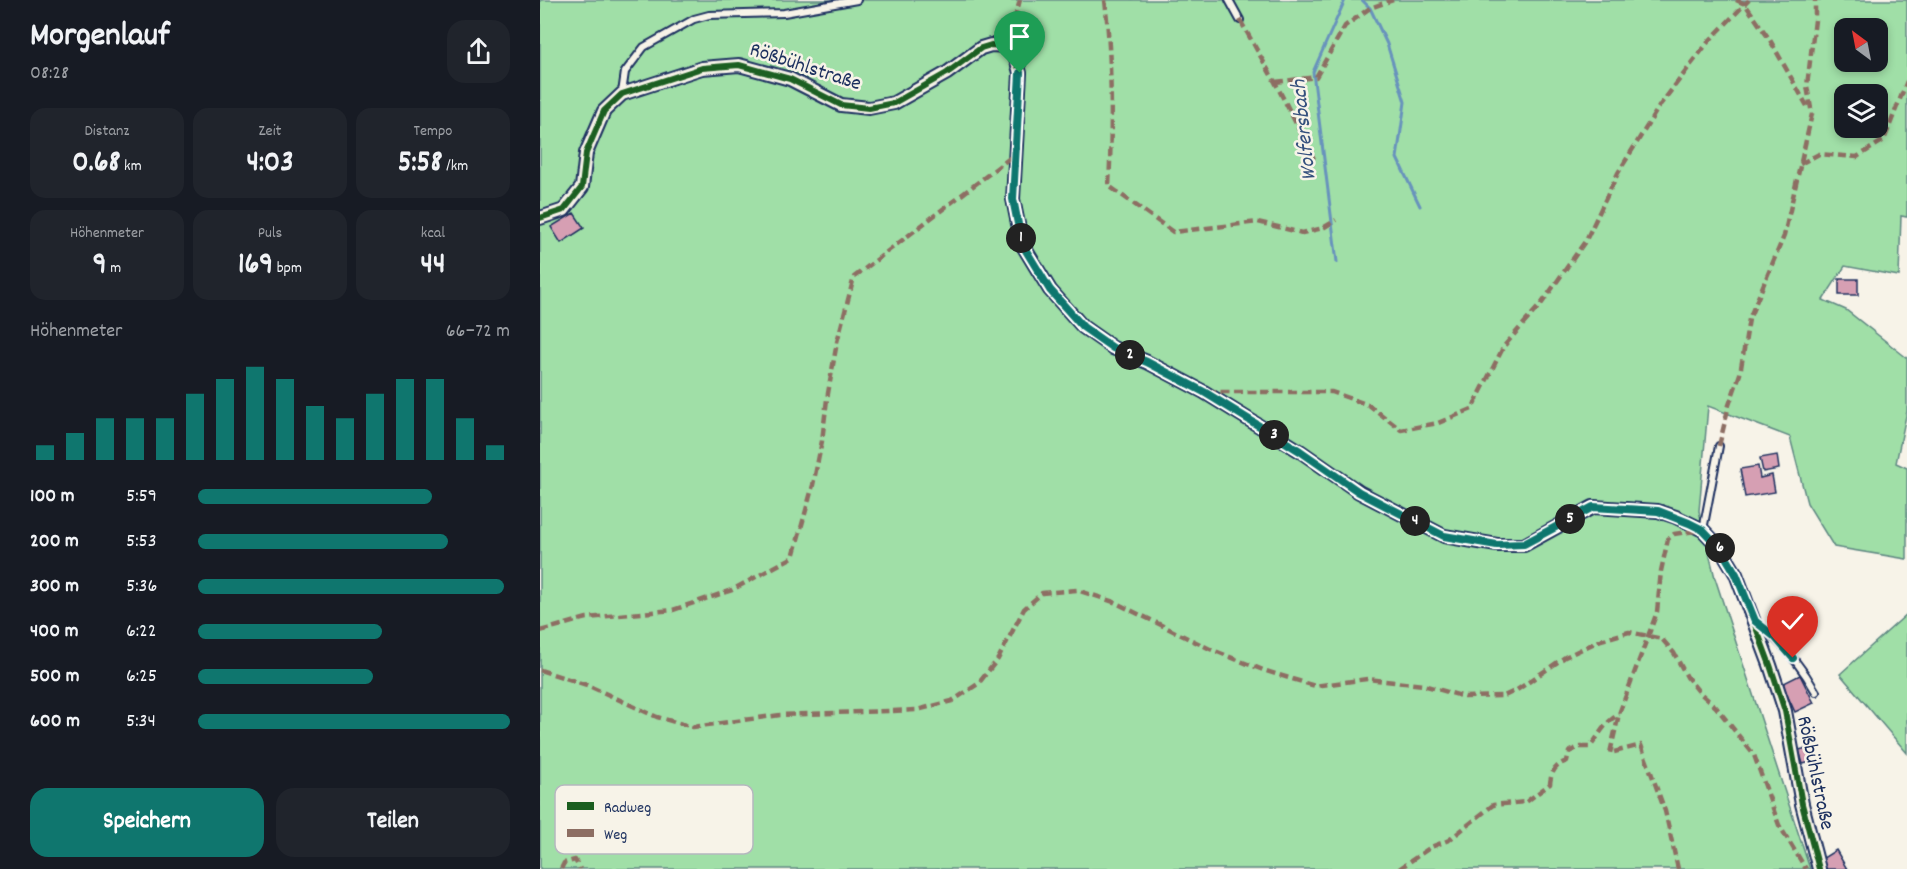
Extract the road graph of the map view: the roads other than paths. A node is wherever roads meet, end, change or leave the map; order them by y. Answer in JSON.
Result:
{"nodes":[{"id":1,"x":856,"y":0,"type":"edge"},
{"id":2,"x":1229,"y":0,"type":"edge"},
{"id":3,"x":1240,"y":20,"type":"dead end"},
{"id":4,"x":622,"y":94,"type":"junction"},
{"id":5,"x":540,"y":218,"type":"edge"},
{"id":6,"x":1719,"y":446,"type":"dead end"},
{"id":7,"x":1703,"y":530,"type":"junction"},
{"id":8,"x":1755,"y":621,"type":"junction"},
{"id":9,"x":1816,"y":692,"type":"dead end"},
{"id":10,"x":1819,"y":869,"type":"edge"}],
"edges":[{"from":1,"to":4,"type":"lane"},
{"from":2,"to":3,"type":"lane"},
{"from":4,"to":5,"type":"street"},
{"from":4,"to":7,"type":"street","name":"Rößbühlstraße"},
{"from":6,"to":7,"type":"lane"},
{"from":7,"to":8,"type":"street","name":"Rößbühlstraße"},
{"from":8,"to":9,"type":"lane"},
{"from":8,"to":10,"type":"street","name":"Rößbühlstraße"}]}
